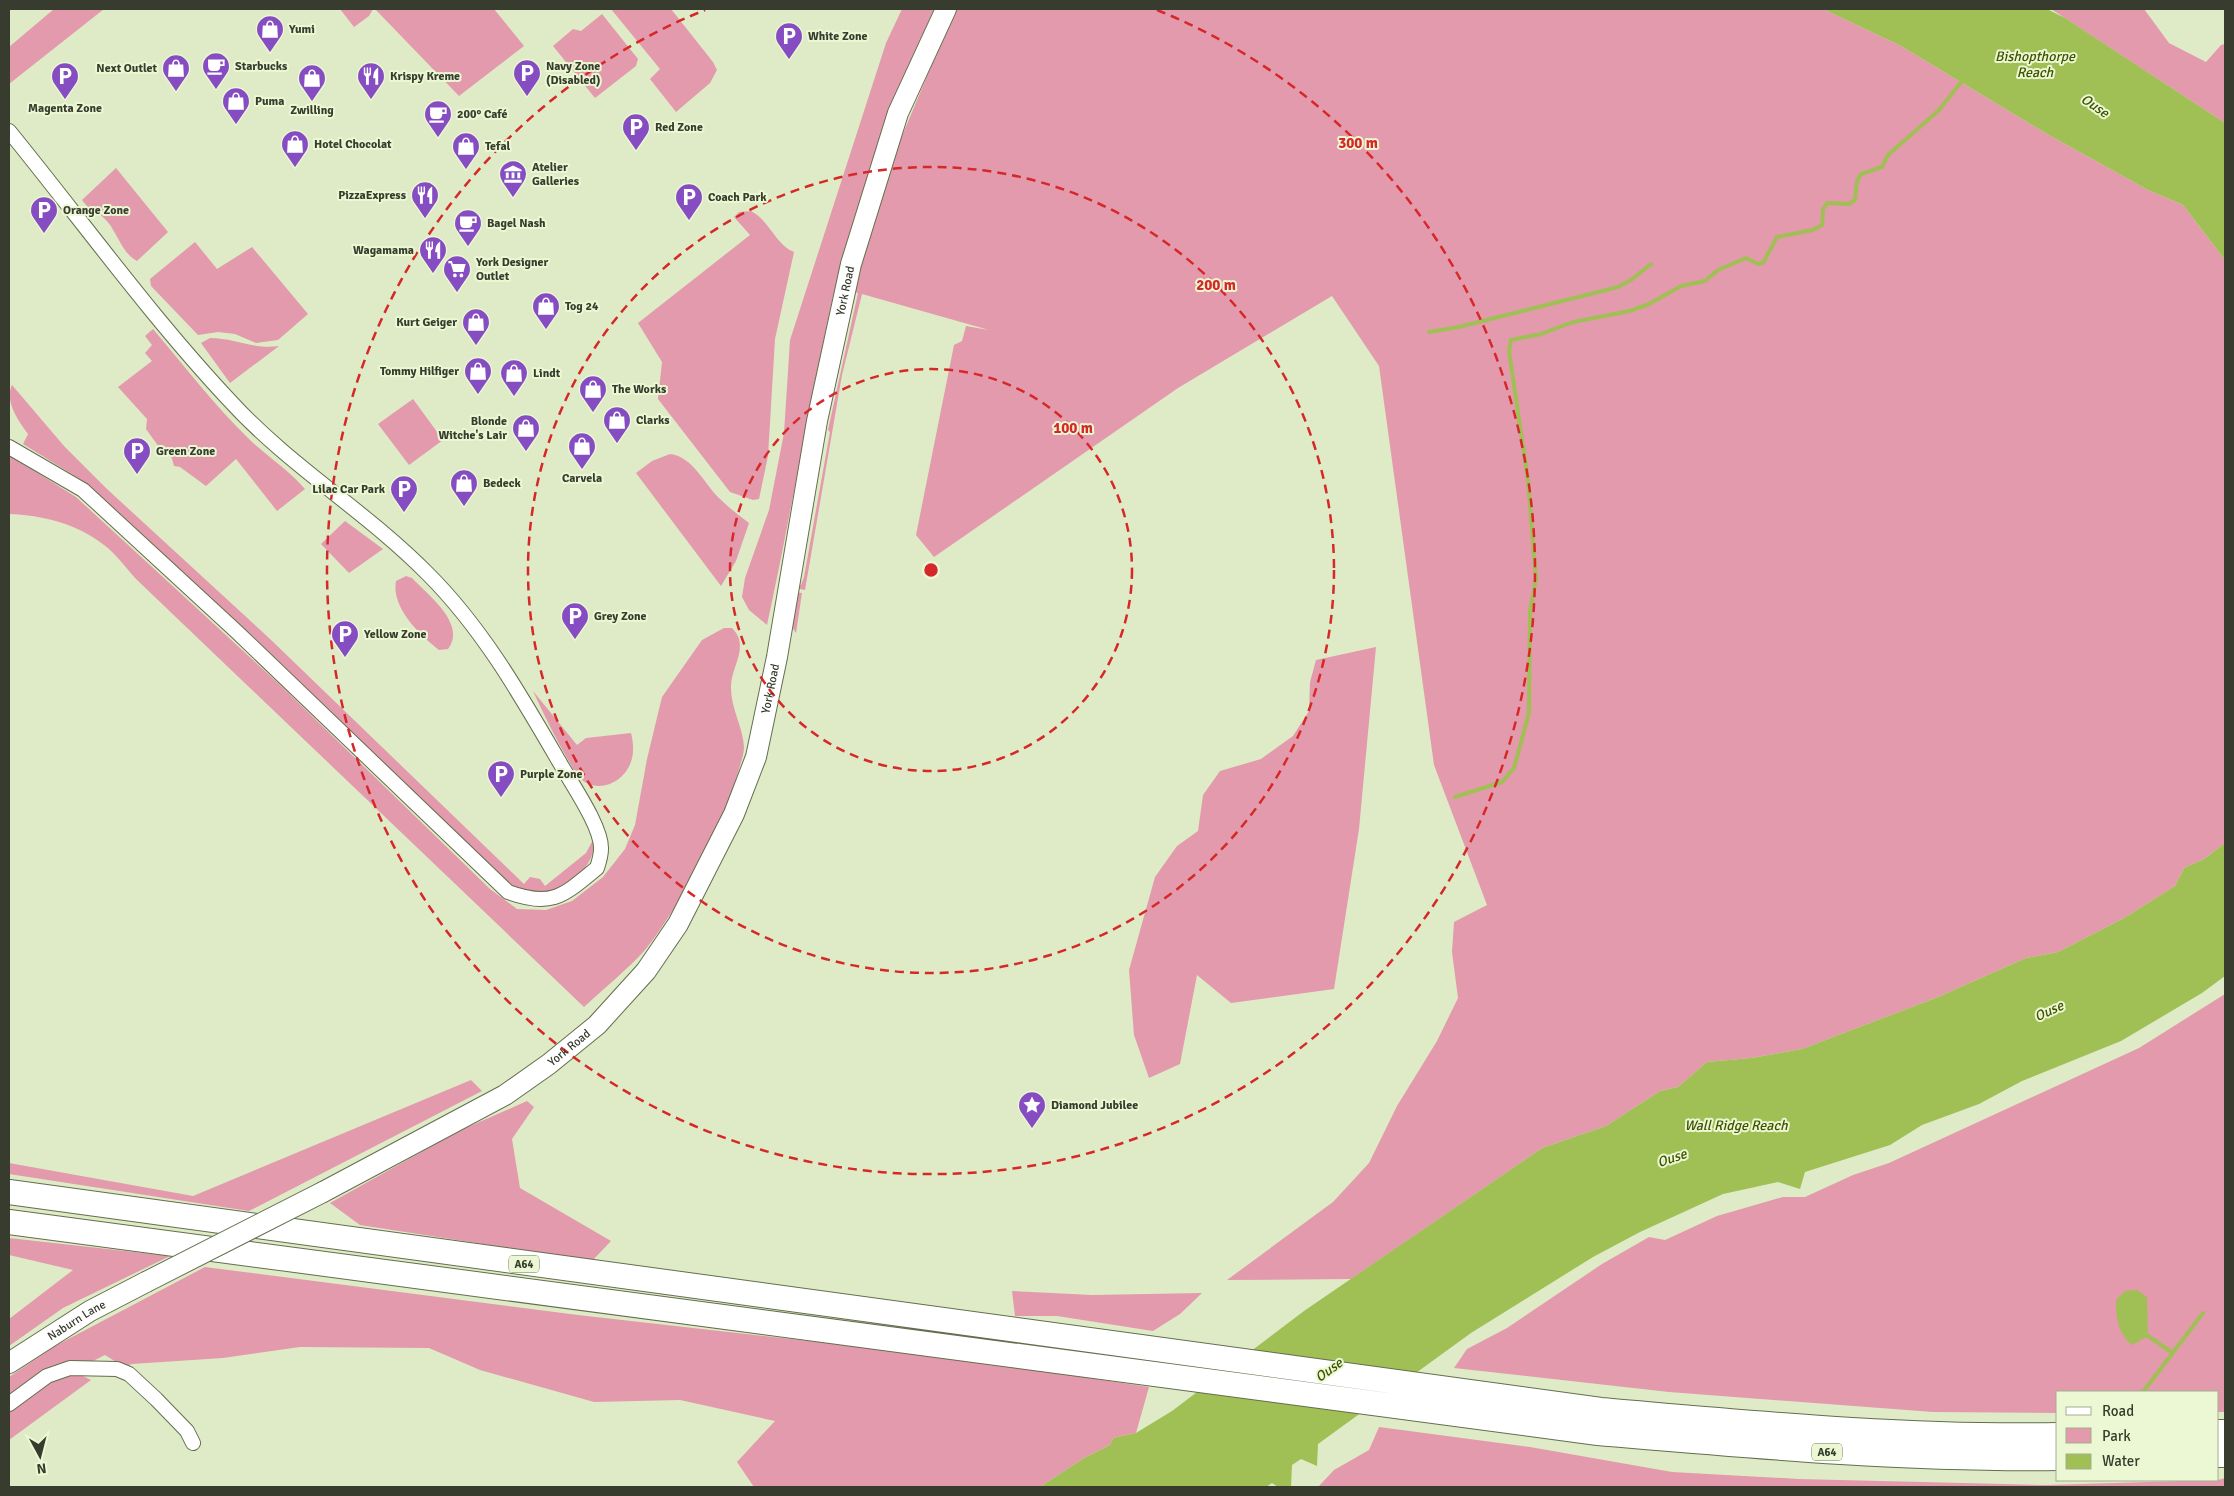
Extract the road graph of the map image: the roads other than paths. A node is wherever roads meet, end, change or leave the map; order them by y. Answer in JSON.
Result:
{"nodes":[{"id":1,"x":946,"y":9,"type":"edge"},
{"id":2,"x":9,"y":132,"type":"edge"},
{"id":3,"x":9,"y":447,"type":"edge"},
{"id":4,"x":9,"y":1192,"type":"edge"},
{"id":5,"x":9,"y":1222,"type":"edge"},
{"id":6,"x":146,"y":1282,"type":"joint"},
{"id":7,"x":9,"y":1363,"type":"edge"},
{"id":8,"x":9,"y":1404,"type":"edge"},
{"id":9,"x":1599,"y":1421,"type":"junction"},
{"id":10,"x":2056,"y":1435,"type":"edge"},
{"id":11,"x":192,"y":1443,"type":"dead end"},
{"id":12,"x":2056,"y":1458,"type":"edge"}],
"edges":[{"from":1,"to":6,"type":"main road","name":"York Road","bridge":true},
{"from":2,"to":3,"type":"street"},
{"from":4,"to":9,"type":"highway","number":"A64"},
{"from":5,"to":9,"type":"highway","number":"A64"},
{"from":6,"to":7,"type":"main road","name":"Naburn Lane"},
{"from":8,"to":11,"type":"street"},
{"from":9,"to":10,"type":"highway","number":"A64"},
{"from":9,"to":12,"type":"highway","number":"A64"}]}
